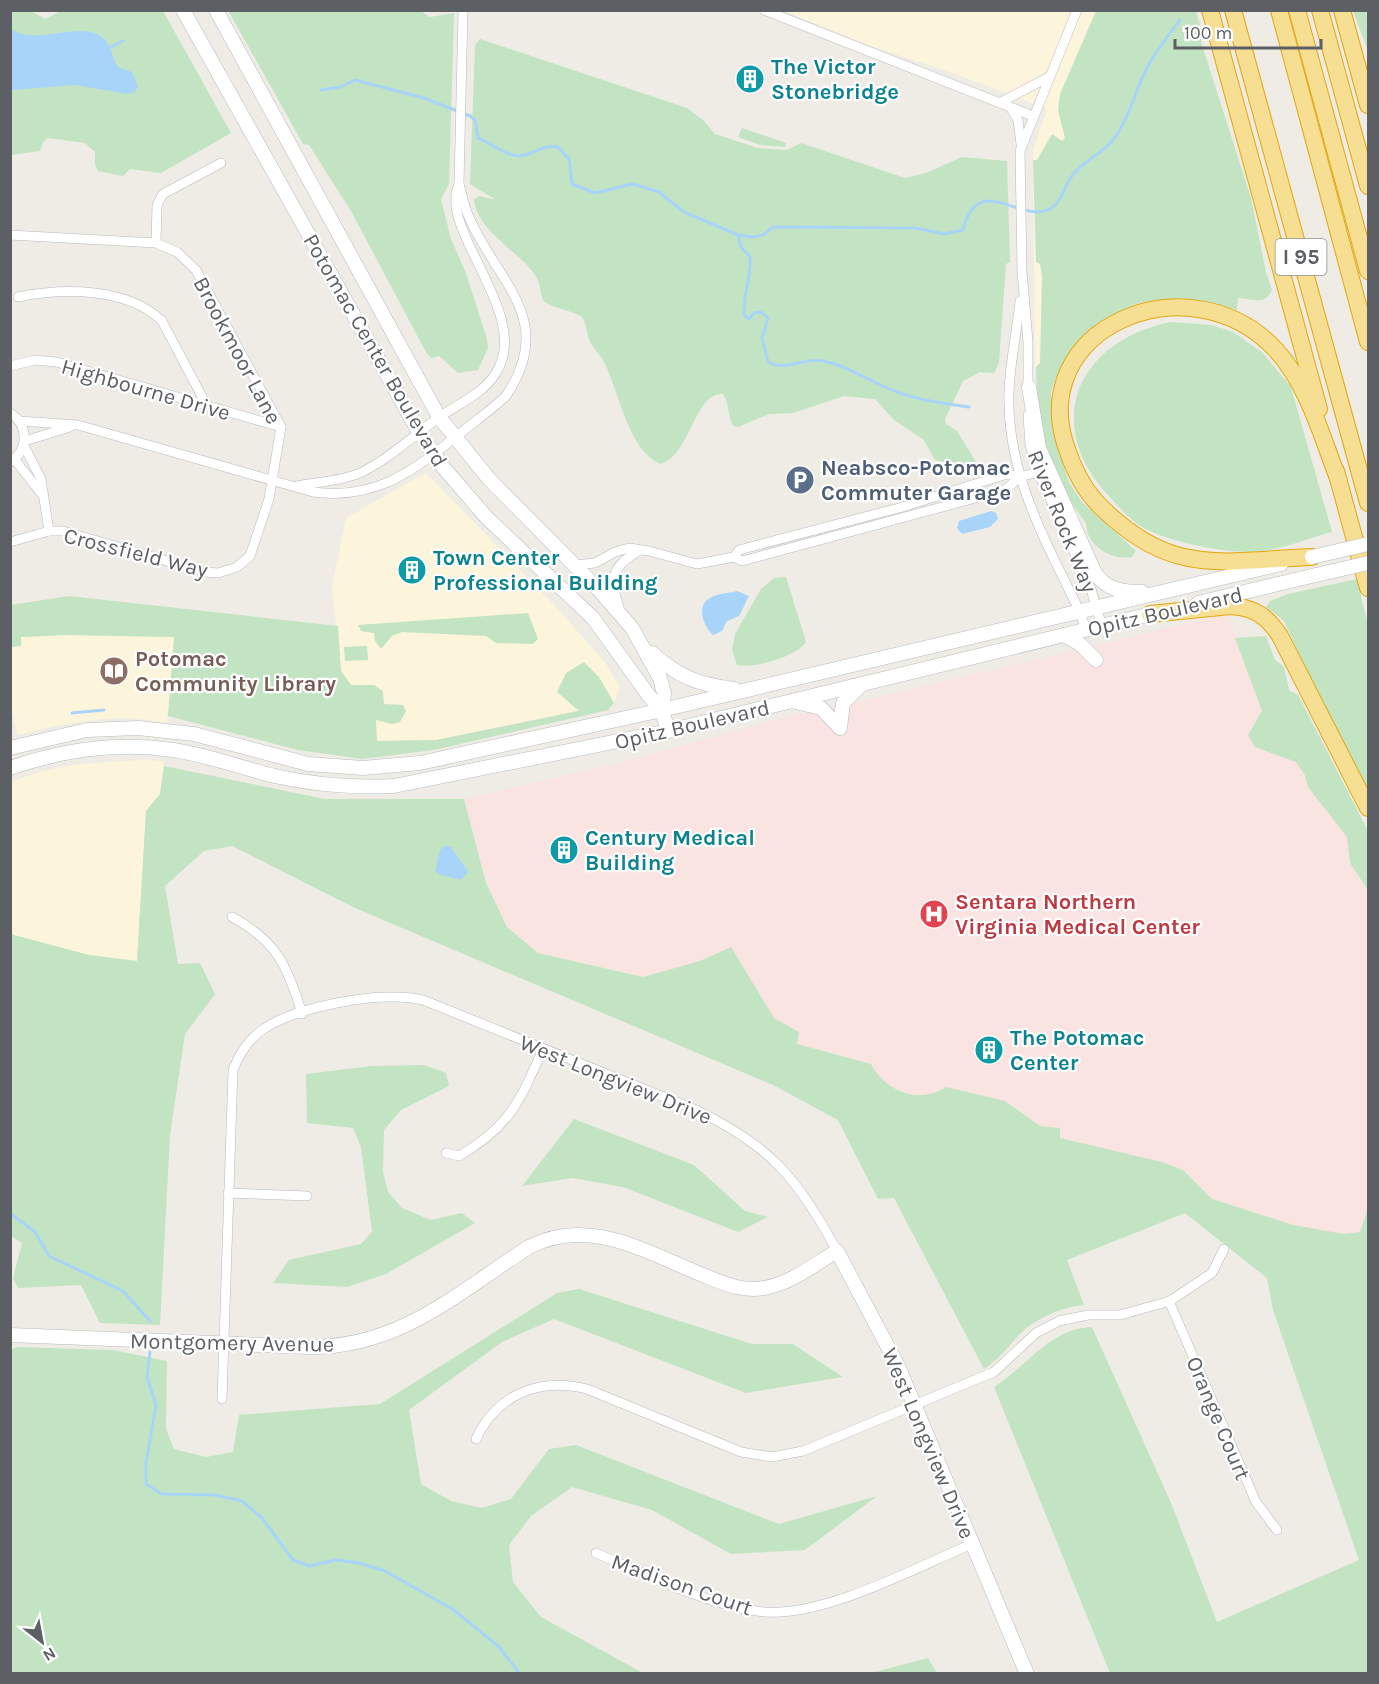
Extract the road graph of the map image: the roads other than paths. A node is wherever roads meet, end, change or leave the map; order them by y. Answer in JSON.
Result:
{"nodes":[{"id":1,"x":183,"y":10,"type":"edge"},
{"id":2,"x":216,"y":10,"type":"edge"},
{"id":3,"x":463,"y":10,"type":"edge"},
{"id":4,"x":764,"y":10,"type":"edge"},
{"id":5,"x":1077,"y":10,"type":"edge"},
{"id":6,"x":1210,"y":10,"type":"edge"},
{"id":7,"x":1233,"y":10,"type":"edge"},
{"id":8,"x":1279,"y":10,"type":"edge"},
{"id":9,"x":1297,"y":10,"type":"edge"},
{"id":10,"x":1320,"y":10,"type":"edge"},
{"id":11,"x":1342,"y":10,"type":"edge"},
{"id":12,"x":1049,"y":77,"type":"junction"},
{"id":13,"x":999,"y":103,"type":"junction"},
{"id":14,"x":1368,"y":105,"type":"edge"},
{"id":15,"x":1010,"y":107,"type":"junction"},
{"id":16,"x":1033,"y":116,"type":"junction"},
{"id":17,"x":1021,"y":148,"type":"junction"},
{"id":18,"x":221,"y":163,"type":"dead end"},
{"id":19,"x":459,"y":184,"type":"junction"},
{"id":20,"x":1368,"y":186,"type":"edge"},
{"id":21,"x":10,"y":235,"type":"edge"},
{"id":22,"x":156,"y":243,"type":"junction"},
{"id":23,"x":1368,"y":271,"type":"edge"},
{"id":24,"x":1022,"y":272,"type":"junction"},
{"id":25,"x":18,"y":297,"type":"dead end"},
{"id":26,"x":1368,"y":342,"type":"edge"},
{"id":27,"x":10,"y":366,"type":"edge"},
{"id":28,"x":1029,"y":387,"type":"junction"},
{"id":29,"x":207,"y":406,"type":"junction"},
{"id":30,"x":10,"y":413,"type":"edge"},
{"id":31,"x":439,"y":417,"type":"junction"},
{"id":32,"x":19,"y":421,"type":"junction"},
{"id":33,"x":78,"y":425,"type":"junction"},
{"id":34,"x":281,"y":427,"type":"junction"},
{"id":35,"x":419,"y":432,"type":"junction"},
{"id":36,"x":454,"y":438,"type":"junction"},
{"id":37,"x":24,"y":443,"type":"junction"},
{"id":38,"x":435,"y":455,"type":"junction"},
{"id":39,"x":13,"y":461,"type":"edge"},
{"id":40,"x":1038,"y":472,"type":"junction"},
{"id":41,"x":1020,"y":477,"type":"junction"},
{"id":42,"x":273,"y":481,"type":"junction"},
{"id":43,"x":1339,"y":481,"type":"junction"},
{"id":44,"x":297,"y":486,"type":"junction"},
{"id":45,"x":42,"y":493,"type":"junction"},
{"id":46,"x":1368,"y":503,"type":"edge"},
{"id":47,"x":49,"y":531,"type":"junction"},
{"id":48,"x":10,"y":542,"type":"edge"},
{"id":49,"x":1368,"y":544,"type":"edge"},
{"id":50,"x":640,"y":550,"type":"junction"},
{"id":51,"x":734,"y":557,"type":"junction"},
{"id":52,"x":1312,"y":557,"type":"junction"},
{"id":53,"x":1368,"y":563,"type":"edge"},
{"id":54,"x":575,"y":565,"type":"junction"},
{"id":55,"x":1368,"y":588,"type":"edge"},
{"id":56,"x":1171,"y":591,"type":"junction"},
{"id":57,"x":1098,"y":608,"type":"junction"},
{"id":58,"x":1080,"y":612,"type":"junction"},
{"id":59,"x":1150,"y":614,"type":"junction"},
{"id":60,"x":622,"y":615,"type":"junction"},
{"id":61,"x":1102,"y":627,"type":"junction"},
{"id":62,"x":1086,"y":630,"type":"junction"},
{"id":63,"x":1064,"y":635,"type":"junction"},
{"id":64,"x":641,"y":643,"type":"junction"},
{"id":65,"x":1096,"y":660,"type":"dead end"},
{"id":66,"x":865,"y":682,"type":"junction"},
{"id":67,"x":742,"y":690,"type":"junction"},
{"id":68,"x":785,"y":702,"type":"junction"},
{"id":69,"x":662,"y":710,"type":"junction"},
{"id":70,"x":668,"y":731,"type":"junction"},
{"id":71,"x":10,"y":748,"type":"edge"},
{"id":72,"x":10,"y":768,"type":"edge"},
{"id":73,"x":1368,"y":808,"type":"edge"},
{"id":74,"x":232,"y":918,"type":"dead end"},
{"id":75,"x":302,"y":1014,"type":"junction"},
{"id":76,"x":543,"y":1049,"type":"junction"},
{"id":77,"x":446,"y":1153,"type":"dead end"},
{"id":78,"x":228,"y":1193,"type":"junction"},
{"id":79,"x":307,"y":1196,"type":"dead end"},
{"id":80,"x":1224,"y":1249,"type":"dead end"},
{"id":81,"x":837,"y":1251,"type":"junction"},
{"id":82,"x":1169,"y":1301,"type":"junction"},
{"id":83,"x":10,"y":1335,"type":"edge"},
{"id":84,"x":224,"y":1343,"type":"junction"},
{"id":85,"x":222,"y":1399,"type":"dead end"},
{"id":86,"x":915,"y":1406,"type":"junction"},
{"id":87,"x":476,"y":1439,"type":"dead end"},
{"id":88,"x":1277,"y":1530,"type":"dead end"},
{"id":89,"x":972,"y":1544,"type":"junction"},
{"id":90,"x":596,"y":1553,"type":"dead end"},
{"id":91,"x":1027,"y":1674,"type":"edge"}],
"edges":[{"from":1,"to":35,"type":"main road","name":"Potomac Center Boulevard"},
{"from":2,"to":31,"type":"main road","name":"Potomac Center Boulevard"},
{"from":3,"to":19,"type":"street"},
{"from":4,"to":13,"type":"street"},
{"from":5,"to":12,"type":"street","name":"River Rock Way"},
{"from":6,"to":43,"type":"highway"},
{"from":7,"to":46,"type":"highway","number":"I 95"},
{"from":8,"to":26,"type":"highway"},
{"from":9,"to":23,"type":"highway"},
{"from":10,"to":20,"type":"highway"},
{"from":11,"to":14,"type":"highway"},
{"from":12,"to":13,"type":"street"},
{"from":12,"to":16,"type":"street","name":"River Rock Way"},
{"from":13,"to":15,"type":"street"},
{"from":15,"to":16,"type":"street"},
{"from":15,"to":17,"type":"street"},
{"from":16,"to":17,"type":"street","name":"River Rock Way"},
{"from":17,"to":24,"type":"street","name":"River Rock Way"},
{"from":18,"to":22,"type":"street"},
{"from":19,"to":31,"type":"street"},
{"from":19,"to":36,"type":"street"},
{"from":21,"to":22,"type":"street","name":"Brookmoor Lane"},
{"from":22,"to":34,"type":"street","name":"Brookmoor Lane"},
{"from":24,"to":28,"type":"street","name":"River Rock Way"},
{"from":24,"to":41,"type":"street","name":"River Rock Way"},
{"from":25,"to":29,"type":"street"},
{"from":27,"to":29,"type":"street","name":"Highbourne Drive"},
{"from":28,"to":40,"type":"street","name":"River Rock Way"},
{"from":28,"to":56,"type":"main road"},
{"from":29,"to":34,"type":"street","name":"Highbourne Drive"},
{"from":30,"to":32,"type":"street"},
{"from":31,"to":35,"type":"street"},
{"from":31,"to":36,"type":"main road","name":"Potomac Center Boulevard"},
{"from":32,"to":33,"type":"street"},
{"from":32,"to":37,"type":"street"},
{"from":33,"to":37,"type":"street"},
{"from":33,"to":42,"type":"street"},
{"from":34,"to":42,"type":"street","name":"Brookmoor Lane"},
{"from":35,"to":38,"type":"main road","name":"Potomac Center Boulevard"},
{"from":35,"to":44,"type":"street"},
{"from":36,"to":38,"type":"street"},
{"from":36,"to":54,"type":"main road","name":"Potomac Center Boulevard"},
{"from":37,"to":39,"type":"street"},
{"from":37,"to":45,"type":"street"},
{"from":38,"to":44,"type":"street"},
{"from":38,"to":69,"type":"main road","name":"Potomac Center Boulevard"},
{"from":39,"to":45,"type":"street"},
{"from":40,"to":41,"type":"street"},
{"from":40,"to":57,"type":"street","name":"River Rock Way"},
{"from":41,"to":51,"type":"street"},
{"from":41,"to":51,"type":"street"},
{"from":41,"to":58,"type":"street","name":"River Rock Way"},
{"from":42,"to":44,"type":"street"},
{"from":42,"to":47,"type":"street","name":"Crossfield Way"},
{"from":43,"to":52,"type":"highway"},
{"from":43,"to":55,"type":"highway"},
{"from":45,"to":47,"type":"street"},
{"from":47,"to":48,"type":"street","name":"Crossfield Way"},
{"from":49,"to":52,"type":"main road","name":"Opitz Boulevard","bridge":true},
{"from":50,"to":51,"type":"street"},
{"from":50,"to":54,"type":"street"},
{"from":50,"to":60,"type":"street"},
{"from":52,"to":56,"type":"main road","name":"Opitz Boulevard"},
{"from":53,"to":59,"type":"main road","name":"Opitz Boulevard","bridge":true},
{"from":54,"to":60,"type":"main road","name":"Potomac Center Boulevard"},
{"from":56,"to":57,"type":"main road","name":"Opitz Boulevard"},
{"from":57,"to":58,"type":"main road","name":"Opitz Boulevard"},
{"from":57,"to":61,"type":"street","name":"River Rock Way"},
{"from":58,"to":62,"type":"street","name":"River Rock Way"},
{"from":58,"to":67,"type":"main road","name":"Opitz Boulevard"},
{"from":59,"to":61,"type":"main road","name":"Opitz Boulevard"},
{"from":59,"to":73,"type":"highway"},
{"from":60,"to":64,"type":"main road","name":"Potomac Center Boulevard"},
{"from":61,"to":62,"type":"main road","name":"Opitz Boulevard"},
{"from":62,"to":63,"type":"main road","name":"Opitz Boulevard"},
{"from":63,"to":65,"type":"main road"},
{"from":63,"to":66,"type":"main road","name":"Opitz Boulevard"},
{"from":64,"to":67,"type":"main road"},
{"from":64,"to":69,"type":"main road","name":"Potomac Center Boulevard"},
{"from":66,"to":68,"type":"main road","name":"Opitz Boulevard"},
{"from":66,"to":68,"type":"main road"},
{"from":67,"to":69,"type":"main road","name":"Opitz Boulevard"},
{"from":68,"to":70,"type":"main road","name":"Opitz Boulevard"},
{"from":69,"to":70,"type":"main road","name":"Potomac Center Boulevard"},
{"from":69,"to":71,"type":"main road","name":"Opitz Boulevard"},
{"from":70,"to":72,"type":"main road","name":"Opitz Boulevard"},
{"from":74,"to":75,"type":"street"},
{"from":75,"to":76,"type":"street","name":"West Longview Drive"},
{"from":75,"to":78,"type":"street","name":"West Longview Drive"},
{"from":76,"to":77,"type":"street"},
{"from":76,"to":81,"type":"street","name":"West Longview Drive"},
{"from":78,"to":79,"type":"street"},
{"from":78,"to":84,"type":"street","name":"West Longview Drive"},
{"from":80,"to":82,"type":"street"},
{"from":81,"to":84,"type":"main road","name":"Montgomery Avenue"},
{"from":81,"to":86,"type":"main road","name":"West Longview Drive"},
{"from":82,"to":86,"type":"street"},
{"from":82,"to":88,"type":"street","name":"Orange Court"},
{"from":83,"to":84,"type":"main road","name":"Montgomery Avenue"},
{"from":84,"to":85,"type":"street","name":"West Longview Drive"},
{"from":86,"to":87,"type":"street"},
{"from":86,"to":89,"type":"main road","name":"West Longview Drive"},
{"from":89,"to":90,"type":"street","name":"Madison Court"},
{"from":89,"to":91,"type":"main road","name":"West Longview Drive"}]}
